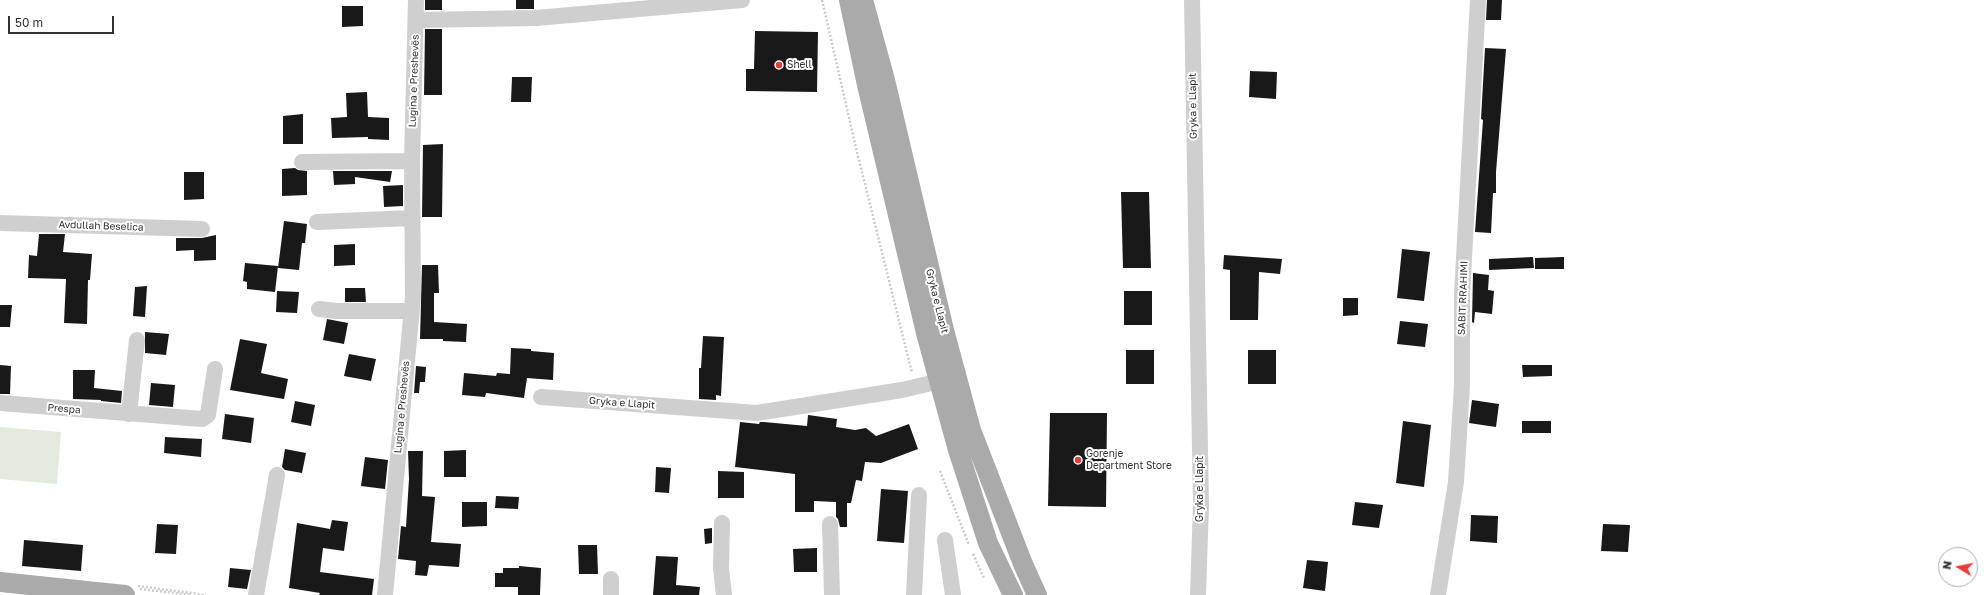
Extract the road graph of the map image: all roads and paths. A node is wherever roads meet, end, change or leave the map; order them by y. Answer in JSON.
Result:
{"nodes":[{"id":1,"x":416,"y":0,"type":"edge"},
{"id":2,"x":742,"y":0,"type":"edge"},
{"id":3,"x":822,"y":0,"type":"edge"},
{"id":4,"x":849,"y":0,"type":"edge"},
{"id":5,"x":863,"y":0,"type":"edge"},
{"id":6,"x":1192,"y":0,"type":"edge"},
{"id":7,"x":1478,"y":0,"type":"edge"},
{"id":8,"x":416,"y":20,"type":"junction"},
{"id":9,"x":412,"y":161,"type":"junction"},
{"id":10,"x":302,"y":162,"type":"dead end"},
{"id":11,"x":412,"y":218,"type":"junction"},
{"id":12,"x":317,"y":222,"type":"dead end"},
{"id":13,"x":0,"y":223,"type":"edge"},
{"id":14,"x":202,"y":229,"type":"dead end"},
{"id":15,"x":318,"y":309,"type":"dead end"},
{"id":16,"x":412,"y":311,"type":"junction"},
{"id":17,"x":137,"y":340,"type":"dead end"},
{"id":18,"x":215,"y":369,"type":"dead end"},
{"id":19,"x":940,"y":381,"type":"junction"},
{"id":20,"x":916,"y":386,"type":"junction"},
{"id":21,"x":542,"y":396,"type":"dead end"},
{"id":22,"x":0,"y":403,"type":"edge"},
{"id":23,"x":129,"y":414,"type":"junction"},
{"id":24,"x":940,"y":471,"type":"dead end"},
{"id":25,"x":277,"y":475,"type":"dead end"},
{"id":26,"x":919,"y":495,"type":"dead end"},
{"id":27,"x":722,"y":523,"type":"dead end"},
{"id":28,"x":830,"y":524,"type":"dead end"},
{"id":29,"x":944,"y":540,"type":"dead end"},
{"id":30,"x":611,"y":579,"type":"dead end"},
{"id":31,"x":0,"y":582,"type":"edge"},
{"id":32,"x":987,"y":582,"type":"dead end"},
{"id":33,"x":88,"y":593,"type":"edge"},
{"id":34,"x":125,"y":595,"type":"edge"},
{"id":35,"x":256,"y":595,"type":"edge"},
{"id":36,"x":385,"y":595,"type":"edge"},
{"id":37,"x":611,"y":595,"type":"edge"},
{"id":38,"x":724,"y":595,"type":"edge"},
{"id":39,"x":832,"y":595,"type":"edge"},
{"id":40,"x":914,"y":595,"type":"edge"},
{"id":41,"x":953,"y":595,"type":"edge"},
{"id":42,"x":1013,"y":595,"type":"edge"},
{"id":43,"x":1037,"y":595,"type":"edge"},
{"id":44,"x":1198,"y":595,"type":"edge"},
{"id":45,"x":1438,"y":595,"type":"edge"}],
"edges":[{"from":1,"to":8,"type":"street","name":"Lugina e Preshevës"},
{"from":2,"to":8,"type":"street"},
{"from":3,"to":20,"type":"path"},
{"from":4,"to":19,"type":"main road","name":"Gryka e Llapit"},
{"from":5,"to":43,"type":"main road","name":"Gryka e Llapit"},
{"from":6,"to":44,"type":"street","name":"Gryka e Llapit"},
{"from":7,"to":45,"type":"street","name":"SABIT RRAHIMI"},
{"from":8,"to":9,"type":"street","name":"Lugina e Preshevës"},
{"from":9,"to":10,"type":"street"},
{"from":9,"to":11,"type":"street","name":"Lugina e Preshevës"},
{"from":11,"to":12,"type":"street"},
{"from":11,"to":16,"type":"street","name":"Lugina e Preshevës"},
{"from":13,"to":14,"type":"street","name":"Avdullah Beselica"},
{"from":15,"to":16,"type":"street"},
{"from":16,"to":36,"type":"street","name":"Lugina e Preshevës"},
{"from":17,"to":23,"type":"street"},
{"from":18,"to":23,"type":"street","name":"Prespa"},
{"from":19,"to":20,"type":"street","name":"Gryka e Llapit"},
{"from":19,"to":42,"type":"main road","name":"Gryka e Llapit"},
{"from":20,"to":21,"type":"street","name":"Gryka e Llapit"},
{"from":22,"to":23,"type":"street","name":"Prespa"},
{"from":24,"to":32,"type":"path"},
{"from":25,"to":35,"type":"street"},
{"from":26,"to":40,"type":"street"},
{"from":27,"to":38,"type":"street"},
{"from":28,"to":39,"type":"street"},
{"from":29,"to":41,"type":"street"},
{"from":30,"to":37,"type":"street"},
{"from":31,"to":33,"type":"main road"},
{"from":33,"to":34,"type":"main road"}]}
